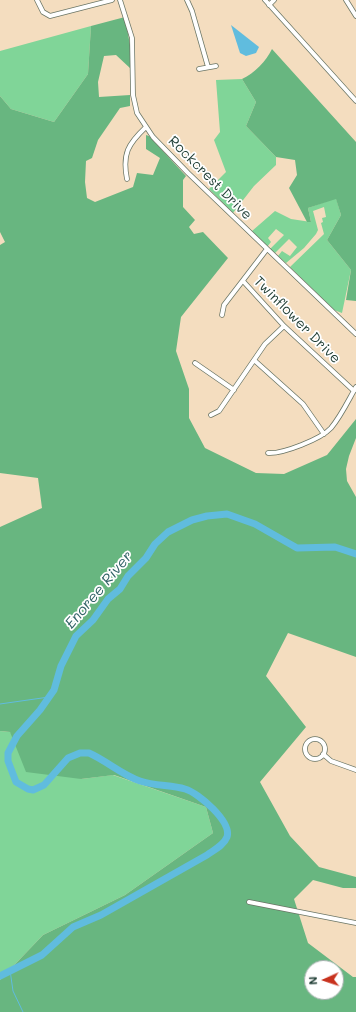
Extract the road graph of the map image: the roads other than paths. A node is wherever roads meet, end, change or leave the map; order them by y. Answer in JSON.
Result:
{"nodes":[{"id":1,"x":37,"y":0,"type":"edge"},
{"id":2,"x":112,"y":0,"type":"edge"},
{"id":3,"x":120,"y":0,"type":"edge"},
{"id":4,"x":187,"y":0,"type":"edge"},
{"id":5,"x":265,"y":0,"type":"edge"},
{"id":6,"x":274,"y":0,"type":"edge"},
{"id":7,"x":346,"y":0,"type":"edge"},
{"id":8,"x":270,"y":5,"type":"junction"},
{"id":9,"x":356,"y":16,"type":"edge"},
{"id":10,"x":216,"y":66,"type":"dead end"},
{"id":11,"x":208,"y":67,"type":"junction"},
{"id":12,"x":199,"y":69,"type":"dead end"},
{"id":13,"x":356,"y":101,"type":"edge"},
{"id":14,"x":146,"y":127,"type":"junction"},
{"id":15,"x":127,"y":179,"type":"dead end"},
{"id":16,"x":267,"y":249,"type":"junction"},
{"id":17,"x":243,"y":281,"type":"junction"},
{"id":18,"x":222,"y":315,"type":"dead end"},
{"id":19,"x":284,"y":326,"type":"junction"},
{"id":20,"x":356,"y":334,"type":"edge"},
{"id":21,"x":254,"y":360,"type":"junction"},
{"id":22,"x":195,"y":363,"type":"dead end"},
{"id":23,"x":355,"y":389,"type":"edge"},
{"id":24,"x":234,"y":390,"type":"junction"},
{"id":25,"x":211,"y":415,"type":"dead end"},
{"id":26,"x":324,"y":434,"type":"junction"},
{"id":27,"x":268,"y":453,"type":"dead end"},
{"id":28,"x":323,"y":754,"type":"junction"},
{"id":29,"x":356,"y":770,"type":"edge"},
{"id":30,"x":249,"y":902,"type":"dead end"},
{"id":31,"x":356,"y":923,"type":"edge"}],
"edges":[{"from":1,"to":2,"type":"street"},
{"from":3,"to":14,"type":"street","name":"Rockcrest Drive"},
{"from":4,"to":11,"type":"street"},
{"from":5,"to":8,"type":"street"},
{"from":6,"to":8,"type":"street"},
{"from":7,"to":9,"type":"street"},
{"from":8,"to":13,"type":"street"},
{"from":10,"to":11,"type":"street"},
{"from":11,"to":12,"type":"street"},
{"from":14,"to":15,"type":"street"},
{"from":14,"to":16,"type":"street","name":"Rockcrest Drive"},
{"from":16,"to":17,"type":"street"},
{"from":16,"to":20,"type":"street","name":"Rockcrest Drive"},
{"from":17,"to":18,"type":"street"},
{"from":17,"to":19,"type":"street","name":"Twinflower Drive"},
{"from":19,"to":21,"type":"street"},
{"from":19,"to":23,"type":"street","name":"Twinflower Drive"},
{"from":21,"to":24,"type":"street"},
{"from":21,"to":26,"type":"street"},
{"from":22,"to":24,"type":"street"},
{"from":23,"to":26,"type":"street"},
{"from":24,"to":25,"type":"street"},
{"from":26,"to":27,"type":"street"},
{"from":28,"to":28,"type":"street"},
{"from":28,"to":29,"type":"street"},
{"from":30,"to":31,"type":"street"}]}
